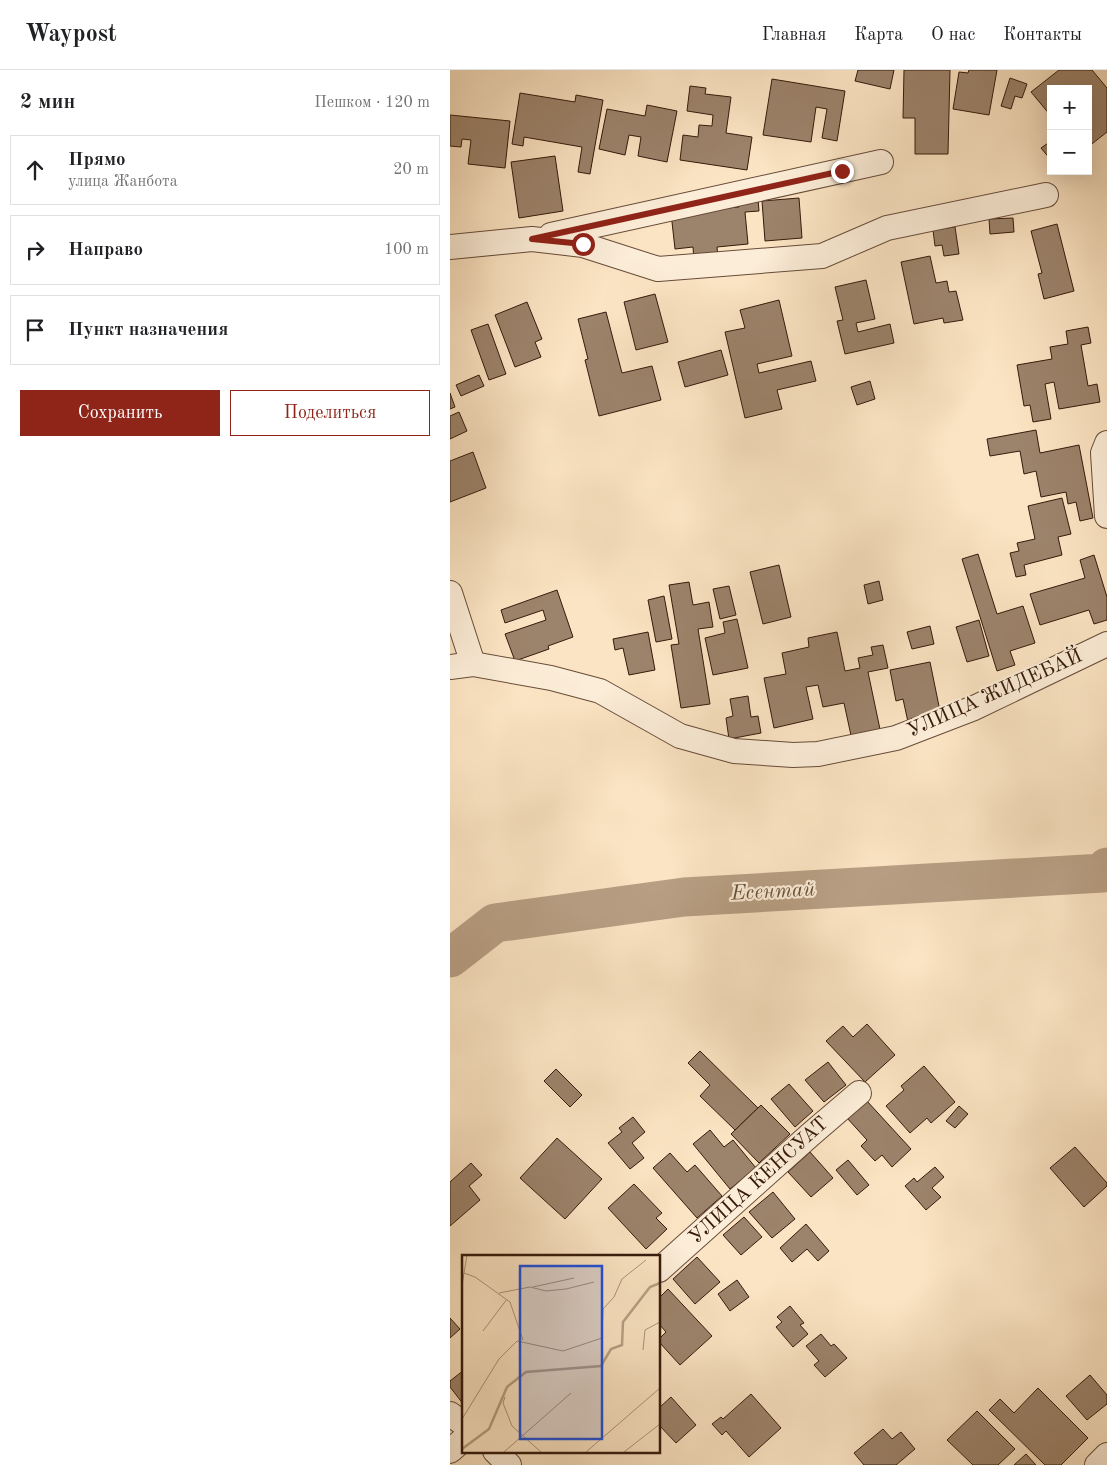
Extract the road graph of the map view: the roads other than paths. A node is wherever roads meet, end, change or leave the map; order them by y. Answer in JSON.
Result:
{"nodes":[{"id":1,"x":881,"y":162,"type":"dead end"},
{"id":2,"x":1046,"y":195,"type":"dead end"},
{"id":3,"x":532,"y":239,"type":"junction"},
{"id":4,"x":450,"y":247,"type":"edge"},
{"id":5,"x":1107,"y":442,"type":"edge"},
{"id":6,"x":1107,"y":516,"type":"edge"},
{"id":7,"x":450,"y":593,"type":"edge"},
{"id":8,"x":1107,"y":644,"type":"edge"},
{"id":9,"x":462,"y":665,"type":"edge"},
{"id":10,"x":859,"y":1093,"type":"dead end"},
{"id":11,"x":660,"y":1269,"type":"edge"},
{"id":12,"x":450,"y":1414,"type":"edge"},
{"id":13,"x":462,"y":1423,"type":"edge"},
{"id":14,"x":462,"y":1441,"type":"edge"},
{"id":15,"x":450,"y":1451,"type":"edge"},
{"id":16,"x":496,"y":1452,"type":"edge"},
{"id":17,"x":1107,"y":1455,"type":"edge"},
{"id":18,"x":509,"y":1465,"type":"edge"},
{"id":19,"x":1098,"y":1465,"type":"edge"}],
"edges":[{"from":1,"to":3,"type":"street"},
{"from":2,"to":3,"type":"street"},
{"from":3,"to":4,"type":"street"},
{"from":5,"to":6,"type":"street"},
{"from":7,"to":9,"type":"street"},
{"from":8,"to":9,"type":"street","name":"УЛИЦА ЖИДЕБАЙ"},
{"from":10,"to":11,"type":"street","name":"УЛИЦА КЕНСУАТ"},
{"from":12,"to":13,"type":"street"},
{"from":14,"to":15,"type":"street"},
{"from":16,"to":18,"type":"street"},
{"from":17,"to":19,"type":"street"}]}
